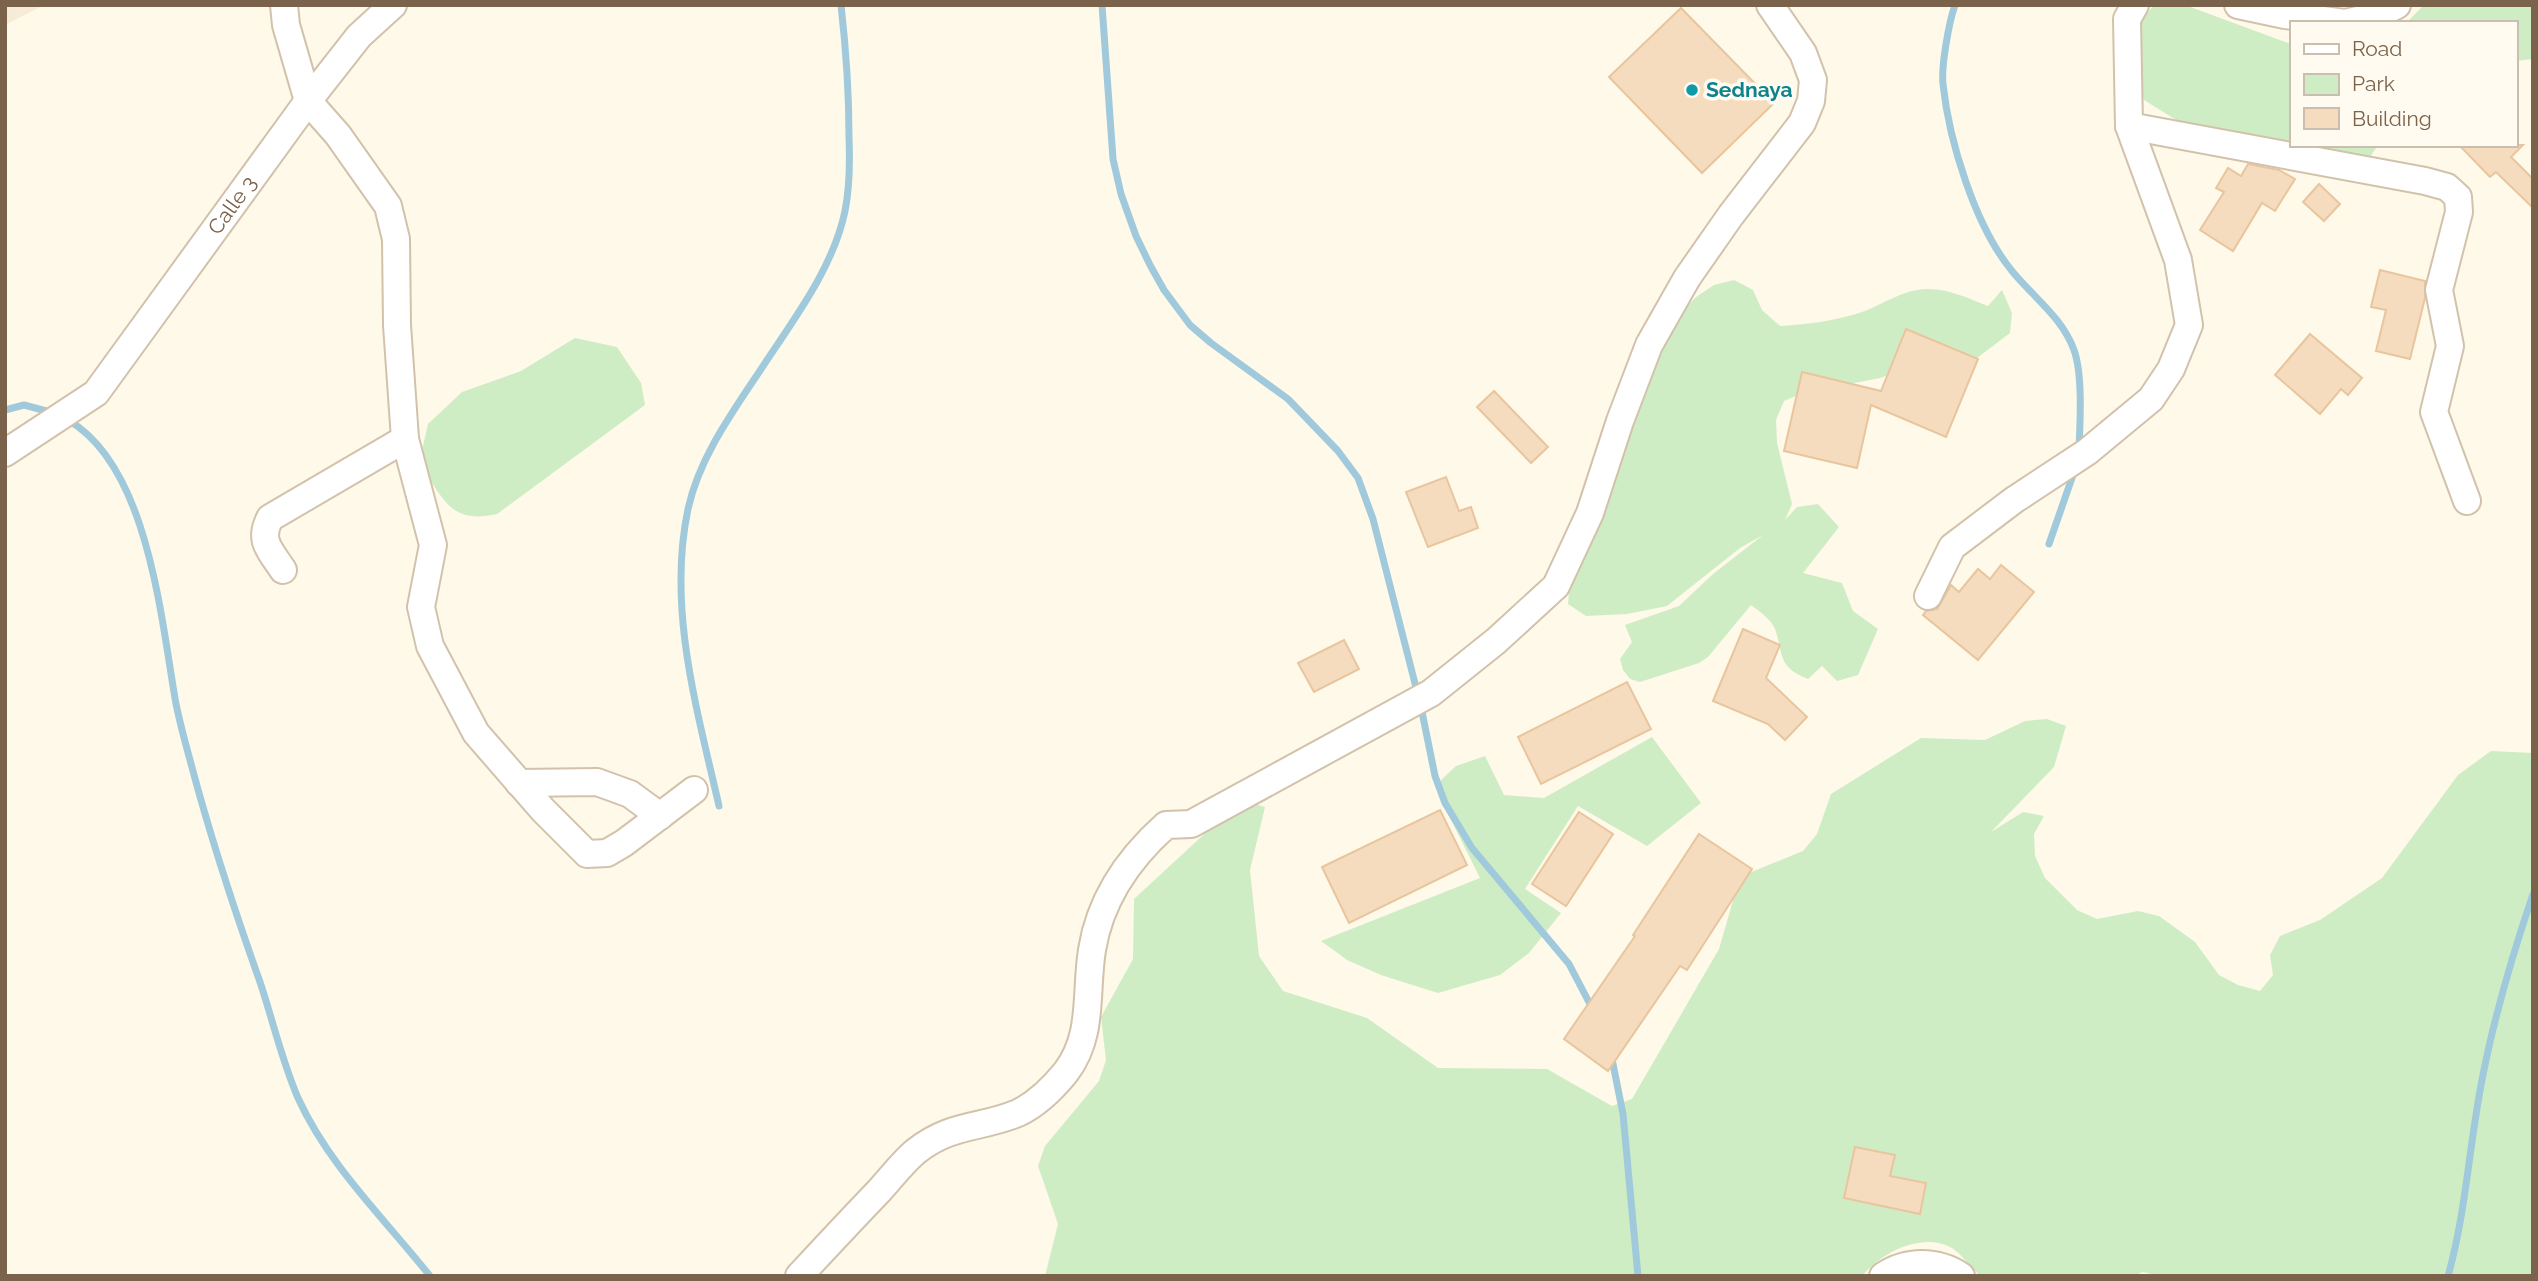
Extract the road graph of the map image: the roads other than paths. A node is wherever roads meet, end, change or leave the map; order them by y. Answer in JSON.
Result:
{"nodes":[{"id":1,"x":284,"y":5,"type":"edge"},
{"id":2,"x":393,"y":5,"type":"edge"},
{"id":3,"x":1770,"y":5,"type":"edge"},
{"id":4,"x":2135,"y":5,"type":"edge"},
{"id":5,"x":2238,"y":5,"type":"edge"},
{"id":6,"x":2353,"y":5,"type":"edge"},
{"id":7,"x":2396,"y":5,"type":"edge"},
{"id":8,"x":2330,"y":21,"type":"edge"},
{"id":9,"x":2346,"y":21,"type":"edge"},
{"id":10,"x":2354,"y":21,"type":"edge"},
{"id":11,"x":308,"y":101,"type":"junction"},
{"id":12,"x":2129,"y":126,"type":"junction"},
{"id":13,"x":405,"y":439,"type":"junction"},
{"id":14,"x":5,"y":453,"type":"edge"},
{"id":15,"x":2467,"y":501,"type":"dead end"},
{"id":16,"x":284,"y":569,"type":"dead end"},
{"id":17,"x":1928,"y":596,"type":"dead end"},
{"id":18,"x":519,"y":783,"type":"junction"},
{"id":19,"x":694,"y":790,"type":"dead end"},
{"id":20,"x":660,"y":816,"type":"junction"},
{"id":21,"x":799,"y":1276,"type":"edge"},
{"id":22,"x":1883,"y":1276,"type":"edge"},
{"id":23,"x":1961,"y":1276,"type":"edge"}],
"edges":[{"from":1,"to":11,"type":"street"},
{"from":2,"to":11,"type":"street","name":"Calle 3"},
{"from":3,"to":21,"type":"street"},
{"from":4,"to":12,"type":"street"},
{"from":5,"to":8,"type":"street"},
{"from":6,"to":9,"type":"street"},
{"from":7,"to":10,"type":"street"},
{"from":11,"to":13,"type":"street"},
{"from":11,"to":14,"type":"street","name":"Calle 3"},
{"from":12,"to":15,"type":"street"},
{"from":12,"to":17,"type":"street"},
{"from":13,"to":16,"type":"street"},
{"from":13,"to":18,"type":"street"},
{"from":18,"to":20,"type":"street"},
{"from":18,"to":20,"type":"street"},
{"from":19,"to":20,"type":"street"},
{"from":22,"to":23,"type":"street"}]}
